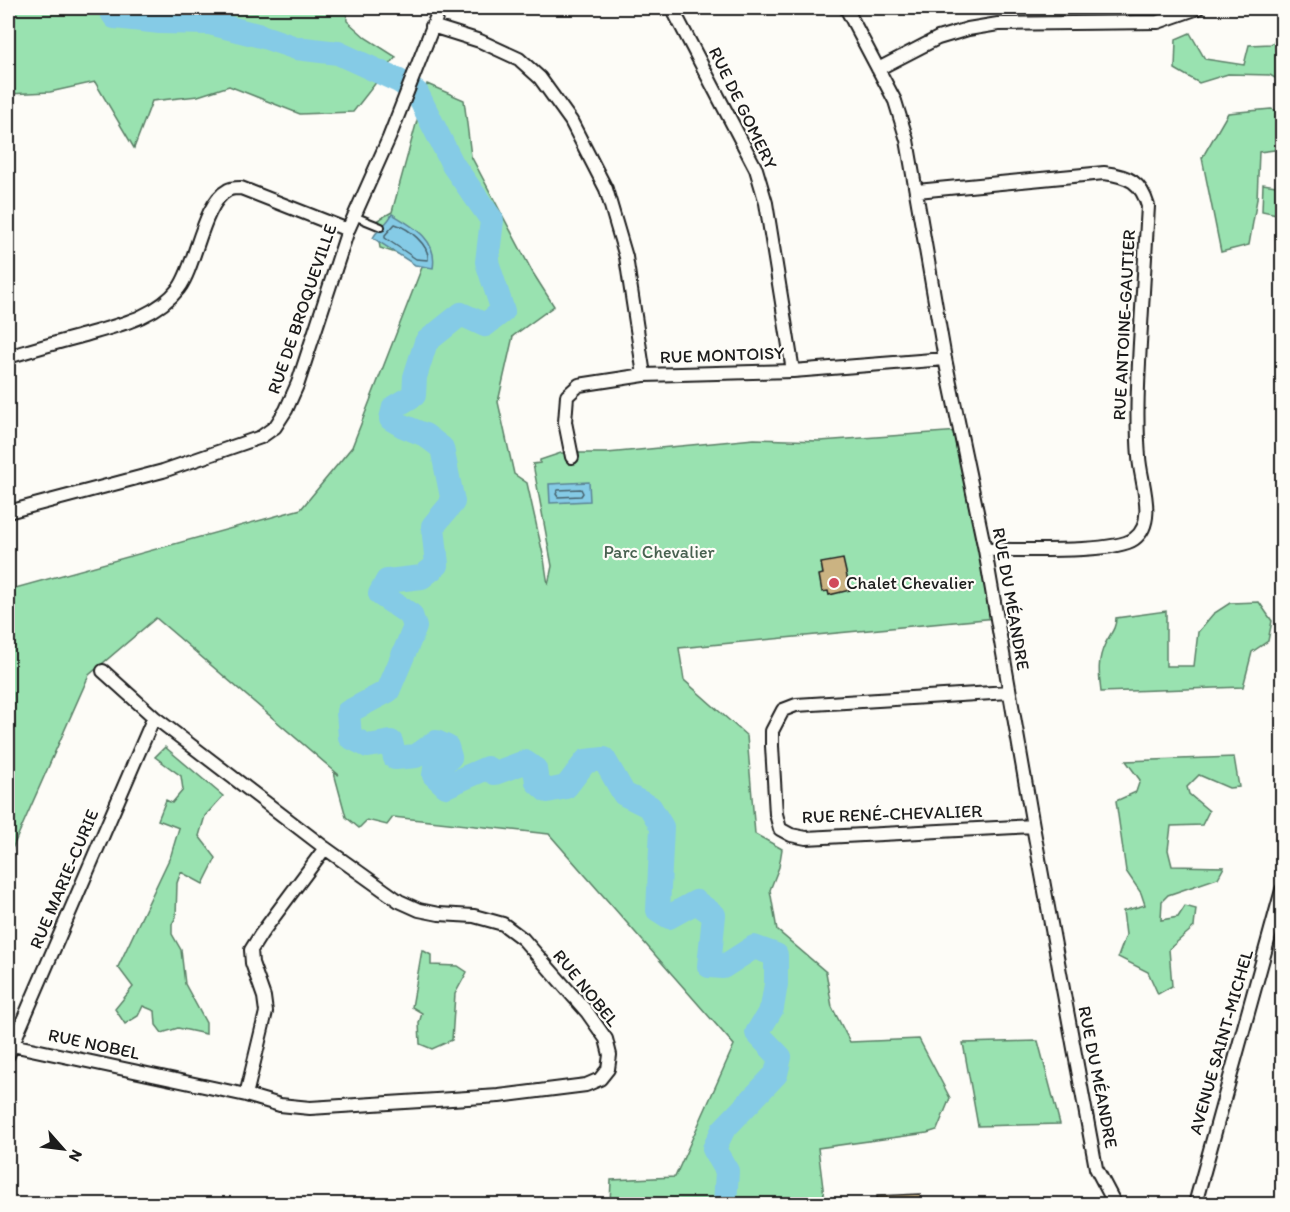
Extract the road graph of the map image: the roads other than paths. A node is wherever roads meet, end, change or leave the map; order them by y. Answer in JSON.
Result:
{"nodes":[{"id":1,"x":440,"y":8,"type":"edge"},
{"id":2,"x":672,"y":8,"type":"edge"},
{"id":3,"x":846,"y":8,"type":"edge"},
{"id":4,"x":1198,"y":8,"type":"edge"},
{"id":5,"x":432,"y":27,"type":"junction"},
{"id":6,"x":878,"y":69,"type":"junction"},
{"id":7,"x":917,"y":191,"type":"junction"},
{"id":8,"x":354,"y":216,"type":"junction"},
{"id":9,"x":381,"y":227,"type":"dead end"},
{"id":10,"x":348,"y":230,"type":"junction"},
{"id":11,"x":8,"y":357,"type":"edge"},
{"id":12,"x":945,"y":358,"type":"junction"},
{"id":13,"x":793,"y":371,"type":"junction"},
{"id":14,"x":644,"y":375,"type":"junction"},
{"id":15,"x":573,"y":457,"type":"dead end"},
{"id":16,"x":8,"y":512,"type":"edge"},
{"id":17,"x":985,"y":550,"type":"junction"},
{"id":18,"x":103,"y":671,"type":"dead end"},
{"id":19,"x":1009,"y":692,"type":"junction"},
{"id":20,"x":154,"y":717,"type":"junction"},
{"id":21,"x":1033,"y":826,"type":"junction"},
{"id":22,"x":325,"y":848,"type":"junction"},
{"id":23,"x":1282,"y":890,"type":"edge"},
{"id":24,"x":10,"y":1050,"type":"edge"},
{"id":25,"x":246,"y":1095,"type":"junction"},
{"id":26,"x":1115,"y":1204,"type":"edge"},
{"id":27,"x":1195,"y":1204,"type":"edge"}],
"edges":[{"from":1,"to":5,"type":"street","name":"RUE DE BROQUEVILLE"},
{"from":2,"to":13,"type":"street","name":"RUE DE GOMERY"},
{"from":3,"to":6,"type":"street","name":"RUE DU MÉANDRE"},
{"from":4,"to":6,"type":"street"},
{"from":5,"to":8,"type":"street","name":"RUE DE BROQUEVILLE"},
{"from":5,"to":14,"type":"street"},
{"from":6,"to":7,"type":"street","name":"RUE DU MÉANDRE"},
{"from":7,"to":12,"type":"street","name":"RUE DU MÉANDRE"},
{"from":7,"to":17,"type":"street","name":"RUE ANTOINE-GAUTIER"},
{"from":8,"to":9,"type":"lane"},
{"from":8,"to":10,"type":"street","name":"RUE DE BROQUEVILLE"},
{"from":10,"to":11,"type":"street"},
{"from":10,"to":16,"type":"street","name":"RUE DE BROQUEVILLE"},
{"from":12,"to":13,"type":"street","name":"RUE MONTOISY"},
{"from":12,"to":17,"type":"street","name":"RUE DU MÉANDRE"},
{"from":13,"to":14,"type":"street","name":"RUE MONTOISY"},
{"from":14,"to":15,"type":"street","name":"RUE MONTOISY"},
{"from":17,"to":19,"type":"street","name":"RUE DU MÉANDRE"},
{"from":18,"to":20,"type":"street","name":"RUE NOBEL"},
{"from":19,"to":21,"type":"street","name":"RUE DU MÉANDRE"},
{"from":19,"to":21,"type":"street","name":"RUE RENÉ-CHEVALIER"},
{"from":20,"to":22,"type":"street","name":"RUE NOBEL"},
{"from":20,"to":24,"type":"street","name":"RUE MARIE-CURIE"},
{"from":21,"to":26,"type":"street","name":"RUE DU MÉANDRE"},
{"from":22,"to":25,"type":"street"},
{"from":22,"to":25,"type":"street","name":"RUE NOBEL"},
{"from":23,"to":27,"type":"street","name":"AVENUE SAINT-MICHEL"},
{"from":24,"to":25,"type":"street","name":"RUE NOBEL"}]}
